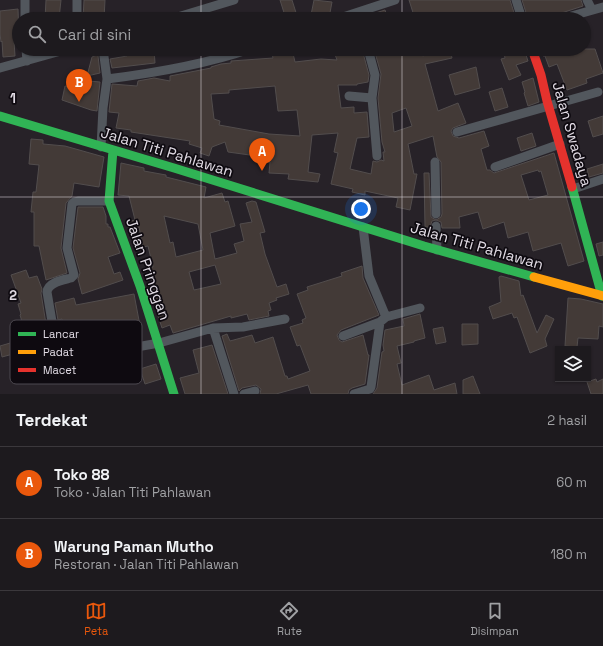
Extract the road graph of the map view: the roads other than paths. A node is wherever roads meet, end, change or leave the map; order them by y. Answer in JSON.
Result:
{"nodes":[{"id":1,"x":25,"y":0,"type":"edge"},
{"id":2,"x":77,"y":0,"type":"edge"},
{"id":3,"x":234,"y":0,"type":"edge"},
{"id":4,"x":395,"y":0,"type":"edge"},
{"id":5,"x":516,"y":0,"type":"edge"},
{"id":6,"x":587,"y":0,"type":"edge"},
{"id":7,"x":603,"y":7,"type":"edge"},
{"id":8,"x":592,"y":10,"type":"junction"},
{"id":9,"x":25,"y":12,"type":"edge"},
{"id":10,"x":77,"y":12,"type":"edge"},
{"id":11,"x":194,"y":12,"type":"edge"},
{"id":12,"x":366,"y":12,"type":"edge"},
{"id":13,"x":520,"y":12,"type":"edge"},
{"id":14,"x":585,"y":12,"type":"edge"},
{"id":15,"x":27,"y":56,"type":"edge"},
{"id":16,"x":44,"y":56,"type":"edge"},
{"id":17,"x":104,"y":56,"type":"edge"},
{"id":18,"x":229,"y":56,"type":"edge"},
{"id":19,"x":370,"y":56,"type":"edge"},
{"id":20,"x":534,"y":56,"type":"edge"},
{"id":21,"x":27,"y":61,"type":"junction"},
{"id":22,"x":0,"y":68,"type":"edge"},
{"id":23,"x":106,"y":79,"type":"junction"},
{"id":24,"x":598,"y":92,"type":"dead end"},
{"id":25,"x":349,"y":96,"type":"dead end"},
{"id":26,"x":372,"y":98,"type":"junction"},
{"id":27,"x":549,"y":107,"type":"junction"},
{"id":28,"x":0,"y":116,"type":"edge"},
{"id":29,"x":457,"y":132,"type":"dead end"},
{"id":30,"x":560,"y":144,"type":"junction"},
{"id":31,"x":101,"y":147,"type":"junction"},
{"id":32,"x":113,"y":150,"type":"junction"},
{"id":33,"x":377,"y":156,"type":"dead end"},
{"id":34,"x":435,"y":162,"type":"dead end"},
{"id":35,"x":495,"y":167,"type":"dead end"},
{"id":36,"x":603,"y":180,"type":"edge"},
{"id":37,"x":574,"y":189,"type":"junction"},
{"id":38,"x":110,"y":201,"type":"junction"},
{"id":39,"x":436,"y":214,"type":"dead end"},
{"id":40,"x":436,"y":226,"type":"dead end"},
{"id":41,"x":363,"y":227,"type":"junction"},
{"id":42,"x":437,"y":250,"type":"junction"},
{"id":43,"x":603,"y":296,"type":"edge"},
{"id":44,"x":420,"y":308,"type":"dead end"},
{"id":45,"x":285,"y":319,"type":"dead end"},
{"id":46,"x":383,"y":319,"type":"junction"},
{"id":47,"x":52,"y":320,"type":"edge"},
{"id":48,"x":213,"y":328,"type":"junction"},
{"id":49,"x":343,"y":336,"type":"dead end"},
{"id":50,"x":159,"y":343,"type":"junction"},
{"id":51,"x":142,"y":346,"type":"edge"},
{"id":52,"x":255,"y":391,"type":"dead end"},
{"id":53,"x":373,"y":392,"type":"edge"},
{"id":54,"x":174,"y":394,"type":"edge"},
{"id":55,"x":234,"y":394,"type":"edge"},
{"id":56,"x":244,"y":394,"type":"edge"},
{"id":57,"x":354,"y":394,"type":"edge"}],
"edges":[{"from":1,"to":9,"type":"street"},
{"from":2,"to":10,"type":"street"},
{"from":3,"to":11,"type":"street"},
{"from":4,"to":12,"type":"street"},
{"from":5,"to":13,"type":"street"},
{"from":6,"to":8,"type":"street"},
{"from":7,"to":8,"type":"street"},
{"from":8,"to":14,"type":"street"},
{"from":15,"to":21,"type":"street"},
{"from":16,"to":21,"type":"street"},
{"from":17,"to":23,"type":"street"},
{"from":18,"to":23,"type":"street"},
{"from":19,"to":26,"type":"street"},
{"from":20,"to":27,"type":"main road","name":"Jalan Swadaya"},
{"from":21,"to":22,"type":"street"},
{"from":23,"to":31,"type":"street"},
{"from":24,"to":27,"type":"street"},
{"from":25,"to":26,"type":"street"},
{"from":26,"to":33,"type":"street"},
{"from":27,"to":29,"type":"street"},
{"from":27,"to":30,"type":"main road","name":"Jalan Swadaya"},
{"from":28,"to":31,"type":"main road","name":"Jalan Titi Pahlawan"},
{"from":30,"to":35,"type":"street"},
{"from":30,"to":37,"type":"main road","name":"Jalan Swadaya"},
{"from":31,"to":32,"type":"main road","name":"Jalan Titi Pahlawan"},
{"from":32,"to":38,"type":"main road","name":"Jalan Pringgan"},
{"from":32,"to":41,"type":"main road","name":"Jalan Titi Pahlawan"},
{"from":34,"to":39,"type":"street"},
{"from":36,"to":37,"type":"street"},
{"from":37,"to":43,"type":"main road","name":"Jalan Swadaya"},
{"from":38,"to":47,"type":"street"},
{"from":38,"to":50,"type":"main road","name":"Jalan Pringgan"},
{"from":40,"to":42,"type":"street"},
{"from":41,"to":42,"type":"main road","name":"Jalan Titi Pahlawan"},
{"from":41,"to":46,"type":"street"},
{"from":42,"to":43,"type":"main road","name":"Jalan Titi Pahlawan"},
{"from":44,"to":46,"type":"street"},
{"from":45,"to":48,"type":"street"},
{"from":46,"to":49,"type":"street"},
{"from":46,"to":53,"type":"street"},
{"from":48,"to":50,"type":"street"},
{"from":48,"to":55,"type":"street"},
{"from":50,"to":51,"type":"street"},
{"from":50,"to":54,"type":"main road","name":"Jalan Pringgan"},
{"from":52,"to":56,"type":"street"},
{"from":53,"to":57,"type":"street"}]}
